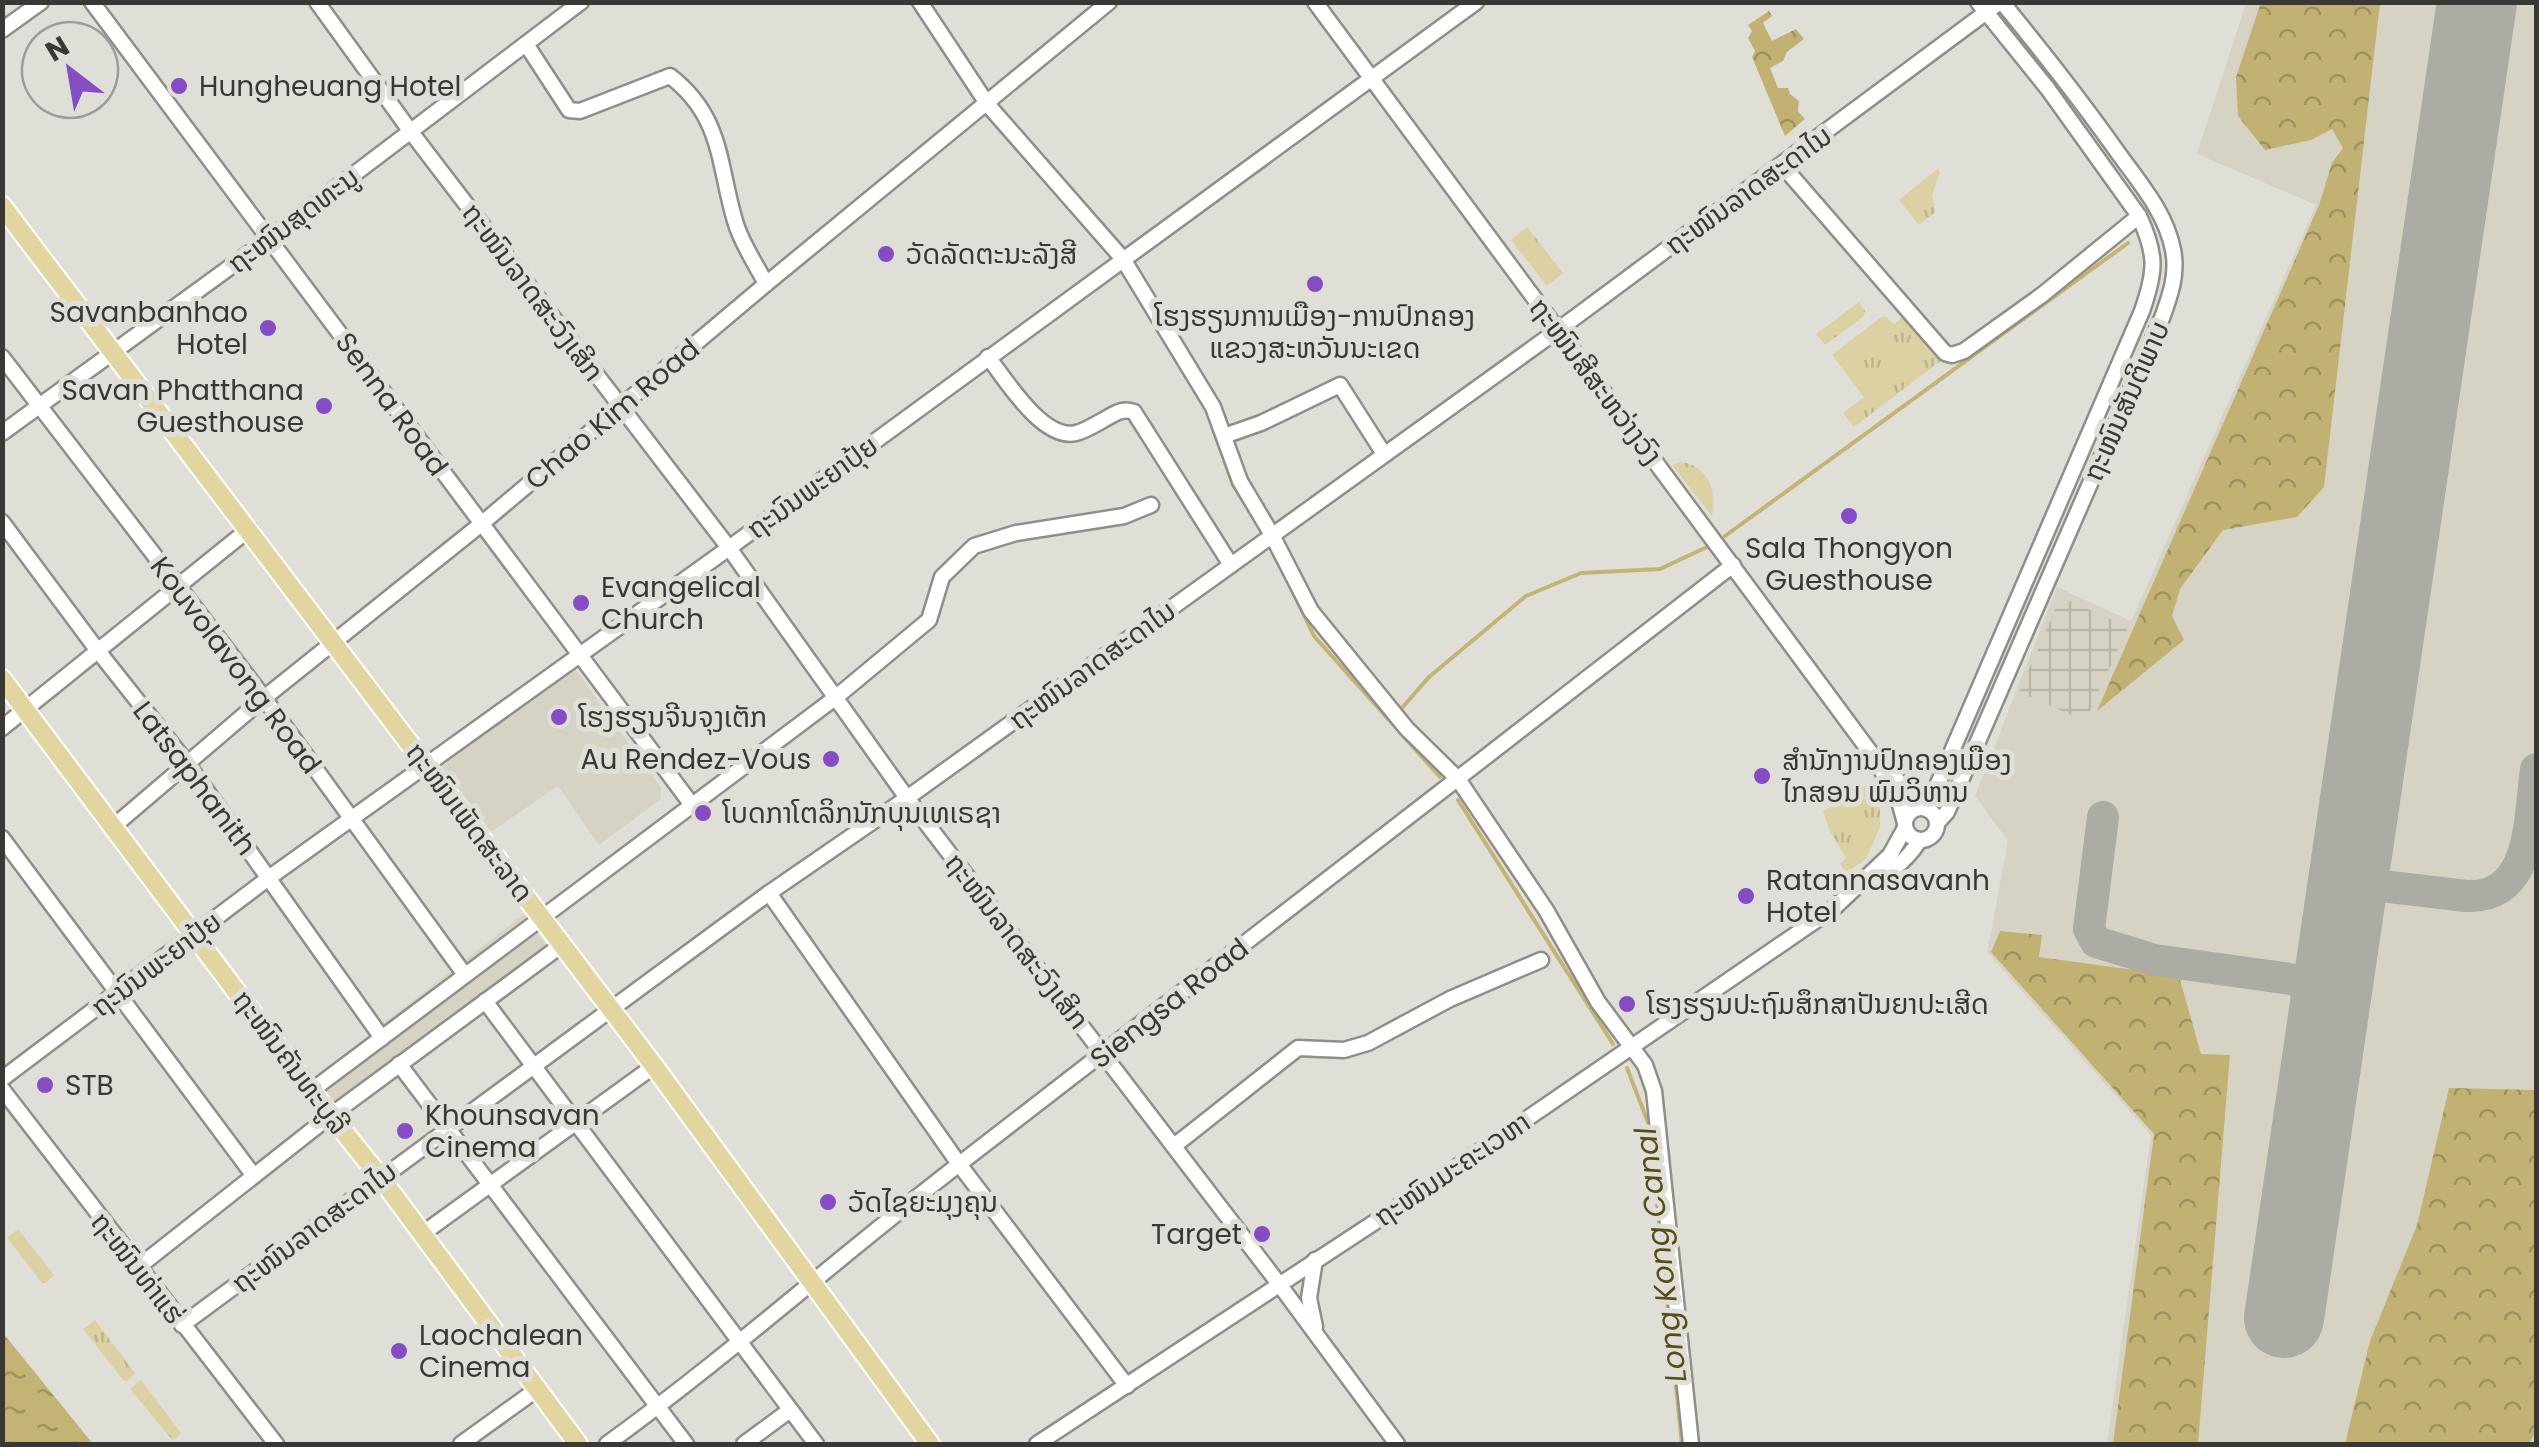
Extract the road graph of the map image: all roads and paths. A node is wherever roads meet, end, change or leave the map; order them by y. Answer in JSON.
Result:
{"nodes":[{"id":1,"x":41,"y":2,"type":"edge"},
{"id":2,"x":92,"y":2,"type":"edge"},
{"id":3,"x":318,"y":2,"type":"edge"},
{"id":4,"x":581,"y":2,"type":"edge"},
{"id":5,"x":920,"y":2,"type":"edge"},
{"id":6,"x":1109,"y":2,"type":"edge"},
{"id":7,"x":1315,"y":2,"type":"edge"},
{"id":8,"x":1476,"y":2,"type":"edge"},
{"id":9,"x":2001,"y":2,"type":"edge"},
{"id":10,"x":1982,"y":8,"type":"edge"},
{"id":11,"x":2,"y":30,"type":"edge"},
{"id":12,"x":526,"y":44,"type":"junction"},
{"id":13,"x":1371,"y":79,"type":"junction"},
{"id":14,"x":988,"y":104,"type":"junction"},
{"id":15,"x":411,"y":132,"type":"junction"},
{"id":16,"x":1782,"y":165,"type":"junction"},
{"id":17,"x":2,"y":206,"type":"edge"},
{"id":18,"x":2139,"y":216,"type":"junction"},
{"id":19,"x":270,"y":238,"type":"junction"},
{"id":20,"x":1123,"y":260,"type":"junction"},
{"id":21,"x":766,"y":284,"type":"junction"},
{"id":22,"x":1558,"y":330,"type":"junction"},
{"id":23,"x":116,"y":351,"type":"junction"},
{"id":24,"x":2,"y":357,"type":"edge"},
{"id":25,"x":988,"y":358,"type":"junction"},
{"id":26,"x":39,"y":406,"type":"junction"},
{"id":27,"x":620,"y":406,"type":"junction"},
{"id":28,"x":2,"y":433,"type":"edge"},
{"id":29,"x":1224,"y":436,"type":"junction"},
{"id":30,"x":1384,"y":454,"type":"junction"},
{"id":31,"x":1151,"y":505,"type":"dead end"},
{"id":32,"x":2,"y":522,"type":"edge"},
{"id":33,"x":480,"y":526,"type":"junction"},
{"id":34,"x":249,"y":528,"type":"junction"},
{"id":35,"x":1272,"y":536,"type":"junction"},
{"id":36,"x":730,"y":548,"type":"junction"},
{"id":37,"x":1231,"y":565,"type":"junction"},
{"id":38,"x":1733,"y":565,"type":"junction"},
{"id":39,"x":176,"y":588,"type":"junction"},
{"id":40,"x":335,"y":643,"type":"junction"},
{"id":41,"x":98,"y":651,"type":"junction"},
{"id":42,"x":580,"y":654,"type":"junction"},
{"id":43,"x":2,"y":679,"type":"edge"},
{"id":44,"x":264,"y":698,"type":"junction"},
{"id":45,"x":835,"y":698,"type":"junction"},
{"id":46,"x":27,"y":709,"type":"junction"},
{"id":47,"x":2,"y":728,"type":"edge"},
{"id":48,"x":1876,"y":760,"type":"junction"},
{"id":49,"x":186,"y":762,"type":"junction"},
{"id":50,"x":428,"y":764,"type":"junction"},
{"id":51,"x":1458,"y":779,"type":"junction"},
{"id":52,"x":907,"y":798,"type":"junction"},
{"id":53,"x":692,"y":805,"type":"junction"},
{"id":54,"x":1925,"y":808,"type":"junction"},
{"id":55,"x":352,"y":818,"type":"junction"},
{"id":56,"x":1936,"y":823,"type":"junction"},
{"id":57,"x":114,"y":826,"type":"junction"},
{"id":58,"x":1905,"y":826,"type":"junction"},
{"id":59,"x":2,"y":838,"type":"edge"},
{"id":60,"x":1920,"y":840,"type":"junction"},
{"id":61,"x":270,"y":877,"type":"junction"},
{"id":62,"x":1860,"y":884,"type":"junction"},
{"id":63,"x":769,"y":893,"type":"junction"},
{"id":64,"x":541,"y":917,"type":"junction"},
{"id":65,"x":196,"y":935,"type":"junction"},
{"id":66,"x":563,"y":944,"type":"junction"},
{"id":67,"x":1541,"y":960,"type":"dead end"},
{"id":68,"x":465,"y":975,"type":"junction"},
{"id":69,"x":118,"y":993,"type":"junction"},
{"id":70,"x":485,"y":1001,"type":"junction"},
{"id":71,"x":611,"y":1010,"type":"junction"},
{"id":72,"x":382,"y":1038,"type":"junction"},
{"id":73,"x":1632,"y":1048,"type":"junction"},
{"id":74,"x":1104,"y":1054,"type":"junction"},
{"id":75,"x":400,"y":1064,"type":"junction"},
{"id":76,"x":654,"y":1066,"type":"junction"},
{"id":77,"x":534,"y":1067,"type":"junction"},
{"id":78,"x":2,"y":1079,"type":"edge"},
{"id":79,"x":2,"y":1089,"type":"edge"},
{"id":80,"x":310,"y":1091,"type":"junction"},
{"id":81,"x":330,"y":1116,"type":"junction"},
{"id":82,"x":575,"y":1124,"type":"junction"},
{"id":83,"x":448,"y":1127,"type":"junction"},
{"id":84,"x":1174,"y":1146,"type":"junction"},
{"id":85,"x":959,"y":1164,"type":"junction"},
{"id":86,"x":254,"y":1176,"type":"junction"},
{"id":87,"x":380,"y":1177,"type":"junction"},
{"id":88,"x":491,"y":1186,"type":"junction"},
{"id":89,"x":422,"y":1234,"type":"junction"},
{"id":90,"x":1315,"y":1260,"type":"junction"},
{"id":91,"x":138,"y":1268,"type":"junction"},
{"id":92,"x":810,"y":1282,"type":"junction"},
{"id":93,"x":1280,"y":1284,"type":"junction"},
{"id":94,"x":182,"y":1325,"type":"junction"},
{"id":95,"x":1319,"y":1337,"type":"junction"},
{"id":96,"x":740,"y":1344,"type":"junction"},
{"id":97,"x":1127,"y":1386,"type":"junction"},
{"id":98,"x":536,"y":1390,"type":"junction"},
{"id":99,"x":659,"y":1407,"type":"junction"},
{"id":100,"x":790,"y":1410,"type":"junction"},
{"id":101,"x":276,"y":1444,"type":"edge"},
{"id":102,"x":461,"y":1444,"type":"edge"},
{"id":103,"x":578,"y":1444,"type":"edge"},
{"id":104,"x":607,"y":1444,"type":"edge"},
{"id":105,"x":686,"y":1444,"type":"edge"},
{"id":106,"x":744,"y":1444,"type":"edge"},
{"id":107,"x":816,"y":1444,"type":"edge"},
{"id":108,"x":930,"y":1444,"type":"edge"},
{"id":109,"x":1037,"y":1444,"type":"edge"},
{"id":110,"x":1397,"y":1444,"type":"edge"},
{"id":111,"x":1691,"y":1444,"type":"edge"}],
"edges":[{"from":1,"to":11,"type":"street"},
{"from":2,"to":19,"type":"street","name":"Senna Road"},
{"from":3,"to":15,"type":"street","name":"ຖະໜົນລາດສະວົງເສິກ"},
{"from":4,"to":12,"type":"street","name":"ຖະໜົນສຸດທະນູ"},
{"from":5,"to":14,"type":"street"},
{"from":6,"to":14,"type":"street","name":"Chao Kim Road"},
{"from":7,"to":13,"type":"street","name":"ຖະໜົນສີສະຫວ່າງວົງ"},
{"from":8,"to":13,"type":"street","name":"ຖະນົນພະຍາປຸ້ຍ"},
{"from":9,"to":10,"type":"street","name":"ຖະໜົນລາດສະດາໄນ"},
{"from":9,"to":56,"type":"street","name":"ຖະໜົນສັນຕິພາບ"},
{"from":10,"to":16,"type":"street","name":"ຖະໜົນລາດສະດາໄນ"},
{"from":10,"to":18,"type":"street","name":"ຖະໜົນສັນຕິພາບ"},
{"from":12,"to":15,"type":"street","name":"ຖະໜົນສຸດທະນູ"},
{"from":12,"to":21,"type":"street"},
{"from":13,"to":20,"type":"street","name":"ຖະນົນພະຍາປຸ້ຍ"},
{"from":13,"to":22,"type":"street","name":"ຖະໜົນສີສະຫວ່າງວົງ"},
{"from":14,"to":20,"type":"street"},
{"from":14,"to":21,"type":"street","name":"Chao Kim Road"},
{"from":15,"to":19,"type":"street","name":"ຖະໜົນສຸດທະນູ"},
{"from":15,"to":27,"type":"street","name":"ຖະໜົນລາດສະວົງເສິກ"},
{"from":16,"to":18,"type":"street"},
{"from":16,"to":22,"type":"street","name":"ຖະໜົນລາດສະດາໄນ"},
{"from":17,"to":23,"type":"main road","name":"ຖະໜົນເພັດສະລາດ"},
{"from":18,"to":54,"type":"street","name":"ຖະໜົນສັນຕິພາບ"},
{"from":19,"to":23,"type":"street","name":"ຖະໜົນສຸດທະນູ"},
{"from":19,"to":33,"type":"street","name":"Senna Road"},
{"from":20,"to":25,"type":"street","name":"ຖະນົນພະຍາປຸ້ຍ"},
{"from":20,"to":29,"type":"street"},
{"from":21,"to":27,"type":"street","name":"Chao Kim Road"},
{"from":22,"to":30,"type":"street","name":"ຖະໜົນລາດສະດາໄນ"},
{"from":22,"to":38,"type":"street","name":"ຖະໜົນສີສະຫວ່າງວົງ"},
{"from":23,"to":26,"type":"street","name":"ຖະໜົນສຸດທະນູ"},
{"from":23,"to":34,"type":"main road","name":"ຖະໜົນເພັດສະລາດ"},
{"from":24,"to":26,"type":"street","name":"Kouvolavong Road"},
{"from":25,"to":36,"type":"street","name":"ຖະນົນພະຍາປຸ້ຍ"},
{"from":25,"to":37,"type":"street"},
{"from":26,"to":28,"type":"street","name":"ຖະໜົນສຸດທະນູ"},
{"from":26,"to":39,"type":"street","name":"Kouvolavong Road"},
{"from":27,"to":33,"type":"street","name":"Chao Kim Road"},
{"from":27,"to":36,"type":"street","name":"ຖະໜົນລາດສະວົງເສິກ"},
{"from":29,"to":30,"type":"street"},
{"from":29,"to":35,"type":"street"},
{"from":30,"to":35,"type":"street","name":"ຖະໜົນລາດສະດາໄນ"},
{"from":31,"to":45,"type":"street"},
{"from":32,"to":41,"type":"street","name":"Latsaphanith"},
{"from":33,"to":40,"type":"street","name":"Chao Kim Road"},
{"from":33,"to":42,"type":"street","name":"Senna Road"},
{"from":34,"to":39,"type":"street"},
{"from":34,"to":40,"type":"main road","name":"ຖະໜົນເພັດສະລາດ"},
{"from":35,"to":37,"type":"street","name":"ຖະໜົນລາດສະດາໄນ"},
{"from":35,"to":51,"type":"street"},
{"from":36,"to":42,"type":"street","name":"ຖະນົນພະຍາປຸ້ຍ"},
{"from":36,"to":45,"type":"street","name":"ຖະໜົນລາດສະວົງເສິກ"},
{"from":37,"to":52,"type":"street","name":"ຖະໜົນລາດສະດາໄນ"},
{"from":38,"to":48,"type":"street","name":"ຖະໜົນສີສະຫວ່າງວົງ"},
{"from":38,"to":51,"type":"street","name":"Siengsa Road"},
{"from":39,"to":41,"type":"street"},
{"from":39,"to":44,"type":"street","name":"Kouvolavong Road"},
{"from":40,"to":44,"type":"street","name":"Chao Kim Road"},
{"from":40,"to":50,"type":"main road","name":"ຖະໜົນເພັດສະລາດ"},
{"from":41,"to":46,"type":"street"},
{"from":41,"to":49,"type":"street","name":"Latsaphanith"},
{"from":42,"to":50,"type":"street","name":"ຖະນົນພະຍາປຸ້ຍ"},
{"from":42,"to":53,"type":"street","name":"Senna Road"},
{"from":43,"to":46,"type":"main road","name":"ຖະໜົນຄັນທະບູລີ"},
{"from":44,"to":49,"type":"street","name":"Chao Kim Road"},
{"from":44,"to":55,"type":"street","name":"Kouvolavong Road"},
{"from":45,"to":52,"type":"street","name":"ຖະໜົນລາດສະວົງເສິກ"},
{"from":45,"to":53,"type":"street"},
{"from":46,"to":47,"type":"street"},
{"from":46,"to":57,"type":"main road","name":"ຖະໜົນຄັນທະບູລີ"},
{"from":48,"to":54,"type":"street"},
{"from":48,"to":58,"type":"street"},
{"from":49,"to":57,"type":"street","name":"Chao Kim Road"},
{"from":49,"to":61,"type":"street","name":"Latsaphanith"},
{"from":50,"to":55,"type":"street","name":"ຖະນົນພະຍາປຸ້ຍ"},
{"from":50,"to":64,"type":"main road","name":"ຖະໜົນເພັດສະລາດ"},
{"from":51,"to":73,"type":"street"},
{"from":51,"to":74,"type":"street","name":"Siengsa Road"},
{"from":52,"to":63,"type":"street","name":"ຖະໜົນລາດສະດາໄນ"},
{"from":52,"to":74,"type":"street","name":"ຖະໜົນລາດສະວົງເສິກ"},
{"from":53,"to":64,"type":"street"},
{"from":54,"to":56,"type":"street"},
{"from":54,"to":58,"type":"street"},
{"from":55,"to":61,"type":"street","name":"ຖະນົນພະຍາປຸ້ຍ"},
{"from":55,"to":68,"type":"street","name":"Kouvolavong Road"},
{"from":56,"to":60,"type":"street"},
{"from":57,"to":65,"type":"main road","name":"ຖະໜົນຄັນທະບູລີ"},
{"from":58,"to":60,"type":"street"},
{"from":58,"to":62,"type":"street"},
{"from":59,"to":69,"type":"street"},
{"from":60,"to":62,"type":"street"},
{"from":61,"to":65,"type":"street","name":"ຖະນົນພະຍາປຸ້ຍ"},
{"from":61,"to":72,"type":"street","name":"Latsaphanith"},
{"from":62,"to":73,"type":"street","name":"ຖະໜົນມະຄະເວຫາ"},
{"from":63,"to":71,"type":"street","name":"ຖະໜົນລາດສະດາໄນ"},
{"from":63,"to":85,"type":"street"},
{"from":64,"to":66,"type":"main road","name":"ຖະໜົນເພັດສະລາດ"},
{"from":64,"to":68,"type":"street"},
{"from":65,"to":69,"type":"street","name":"ຖະນົນພະຍາປຸ້ຍ"},
{"from":65,"to":80,"type":"main road","name":"ຖະໜົນຄັນທະບູລີ"},
{"from":66,"to":70,"type":"street"},
{"from":66,"to":71,"type":"main road","name":"ຖະໜົນເພັດສະລາດ"},
{"from":67,"to":84,"type":"street"},
{"from":68,"to":72,"type":"street"},
{"from":69,"to":78,"type":"street","name":"ຖະນົນພະຍາປຸ້ຍ"},
{"from":69,"to":86,"type":"street"},
{"from":70,"to":75,"type":"street"},
{"from":70,"to":77,"type":"street"},
{"from":71,"to":76,"type":"main road","name":"ຖະໜົນເພັດສະລາດ"},
{"from":71,"to":77,"type":"street","name":"ຖະໜົນລາດສະດາໄນ"},
{"from":72,"to":80,"type":"street"},
{"from":73,"to":90,"type":"street","name":"ຖະໜົນມະຄະເວຫາ"},
{"from":73,"to":111,"type":"street"},
{"from":74,"to":84,"type":"street","name":"ຖະໜົນລາດສະວົງເສິກ"},
{"from":74,"to":85,"type":"street","name":"Siengsa Road"},
{"from":75,"to":81,"type":"street"},
{"from":75,"to":83,"type":"street"},
{"from":76,"to":82,"type":"street"},
{"from":76,"to":92,"type":"main road","name":"ຖະໜົນເພັດສະລາດ"},
{"from":77,"to":82,"type":"street"},
{"from":77,"to":83,"type":"street","name":"ຖະໜົນລາດສະດາໄນ"},
{"from":79,"to":91,"type":"street","name":"ຖະໜົນທ່າແຮ່"},
{"from":80,"to":81,"type":"main road","name":"ຖະໜົນຄັນທະບູລີ"},
{"from":81,"to":86,"type":"street"},
{"from":81,"to":87,"type":"main road","name":"ຖະໜົນຄັນທະບູລີ"},
{"from":82,"to":88,"type":"street"},
{"from":82,"to":96,"type":"street"},
{"from":83,"to":87,"type":"street","name":"ຖະໜົນລາດສະດາໄນ"},
{"from":83,"to":88,"type":"street"},
{"from":84,"to":93,"type":"street","name":"ຖະໜົນລາດສະວົງເສິກ"},
{"from":85,"to":92,"type":"street","name":"Siengsa Road"},
{"from":85,"to":97,"type":"street"},
{"from":86,"to":91,"type":"street"},
{"from":87,"to":89,"type":"main road","name":"ຖະໜົນຄັນທະບູລີ"},
{"from":87,"to":94,"type":"street","name":"ຖະໜົນລາດສະດາໄນ"},
{"from":88,"to":89,"type":"street"},
{"from":88,"to":99,"type":"street"},
{"from":89,"to":98,"type":"main road","name":"ຖະໜົນຄັນທະບູລີ"},
{"from":90,"to":93,"type":"street","name":"ຖະໜົນມະຄະເວຫາ"},
{"from":90,"to":95,"type":"street"},
{"from":91,"to":94,"type":"street","name":"ຖະໜົນທ່າແຮ່"},
{"from":92,"to":96,"type":"street","name":"Siengsa Road"},
{"from":92,"to":108,"type":"main road","name":"ຖະໜົນເພັດສະລາດ"},
{"from":93,"to":95,"type":"street","name":"ຖະໜົນລາດສະວົງເສິກ"},
{"from":93,"to":97,"type":"street","name":"ຖະໜົນມະຄະເວຫາ"},
{"from":94,"to":101,"type":"street","name":"ຖະໜົນທ່າແຮ່"},
{"from":95,"to":110,"type":"street","name":"ຖະໜົນລາດສະວົງເສິກ"},
{"from":96,"to":99,"type":"street","name":"Siengsa Road"},
{"from":96,"to":100,"type":"street"},
{"from":97,"to":109,"type":"street","name":"ຖະໜົນມະຄະເວຫາ"},
{"from":98,"to":102,"type":"street"},
{"from":98,"to":103,"type":"main road","name":"ຖະໜົນຄັນທະບູລີ"},
{"from":99,"to":104,"type":"street","name":"Siengsa Road"},
{"from":99,"to":105,"type":"street"},
{"from":100,"to":106,"type":"street"},
{"from":100,"to":107,"type":"street"}]}
